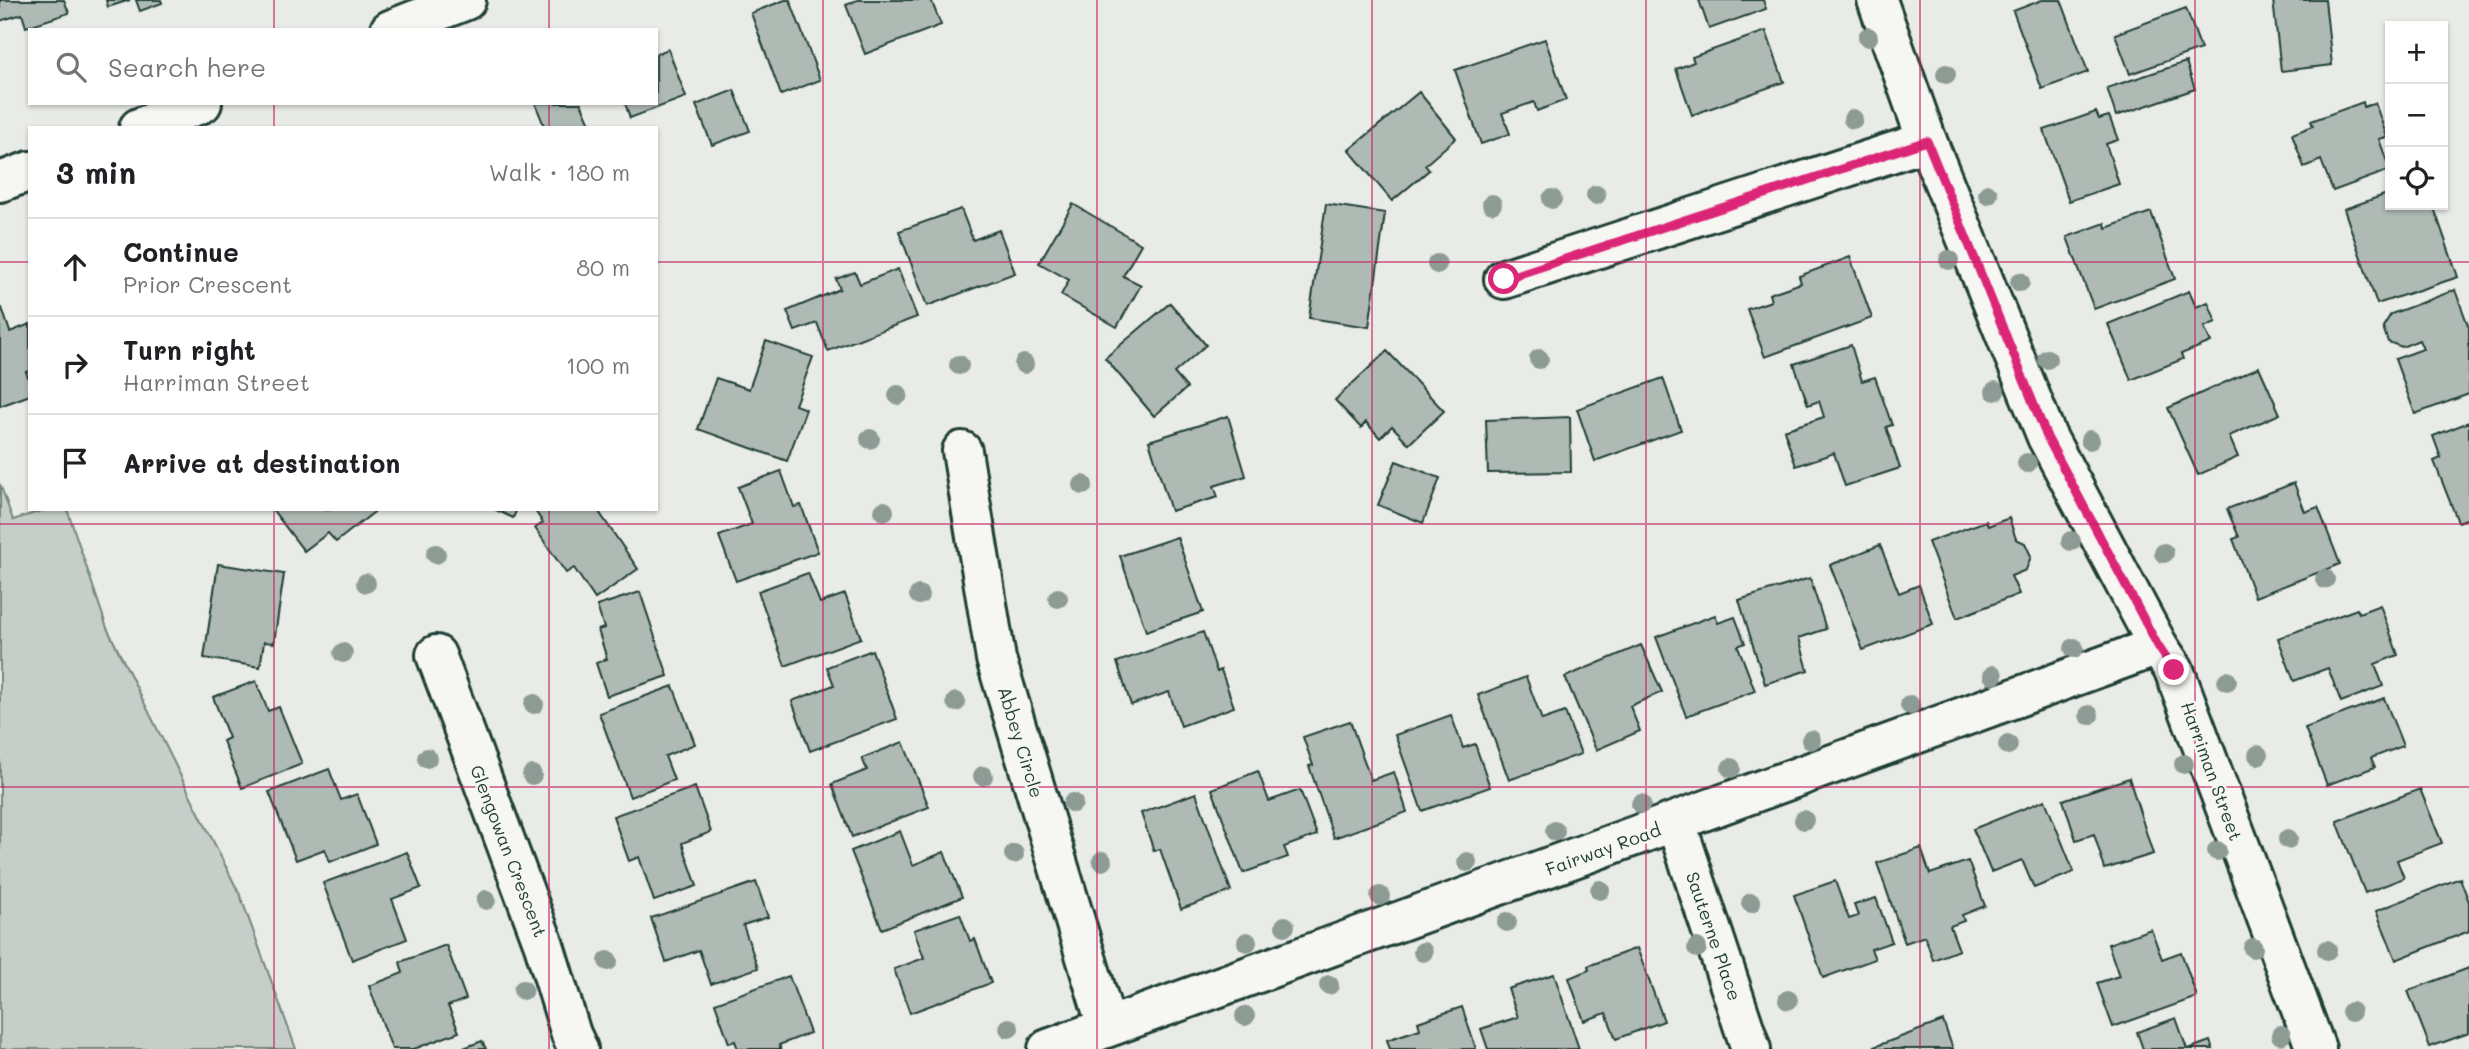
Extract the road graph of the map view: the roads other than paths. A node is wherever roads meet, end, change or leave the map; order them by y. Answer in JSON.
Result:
{"nodes":[{"id":1,"x":466,"y":0,"type":"edge"},
{"id":2,"x":1877,"y":0,"type":"edge"},
{"id":3,"x":395,"y":28,"type":"edge"},
{"id":4,"x":197,"y":105,"type":"edge"},
{"id":5,"x":144,"y":126,"type":"edge"},
{"id":6,"x":1927,"y":141,"type":"junction"},
{"id":7,"x":28,"y":172,"type":"edge"},
{"id":8,"x":0,"y":182,"type":"edge"},
{"id":9,"x":1504,"y":279,"type":"dead end"},
{"id":10,"x":961,"y":451,"type":"dead end"},
{"id":11,"x":2158,"y":646,"type":"junction"},
{"id":12,"x":436,"y":655,"type":"dead end"},
{"id":13,"x":1676,"y":823,"type":"junction"},
{"id":14,"x":1107,"y":1027,"type":"junction"},
{"id":15,"x":578,"y":1049,"type":"edge"},
{"id":16,"x":1048,"y":1049,"type":"edge"},
{"id":17,"x":1751,"y":1049,"type":"edge"},
{"id":18,"x":2316,"y":1049,"type":"edge"}],
"edges":[{"from":1,"to":3,"type":"street"},
{"from":2,"to":6,"type":"street","name":"Harriman Street"},
{"from":4,"to":5,"type":"street"},
{"from":6,"to":9,"type":"street"},
{"from":6,"to":11,"type":"street","name":"Harriman Street"},
{"from":7,"to":8,"type":"street"},
{"from":10,"to":14,"type":"street","name":"Abbey Circle"},
{"from":11,"to":13,"type":"street","name":"Fairway Road"},
{"from":11,"to":18,"type":"street","name":"Harriman Street"},
{"from":12,"to":15,"type":"street","name":"Glengowan Crescent"},
{"from":13,"to":14,"type":"street","name":"Fairway Road"},
{"from":13,"to":17,"type":"street","name":"Sauterne Place"},
{"from":14,"to":16,"type":"street","name":"Fairway Road"}]}
